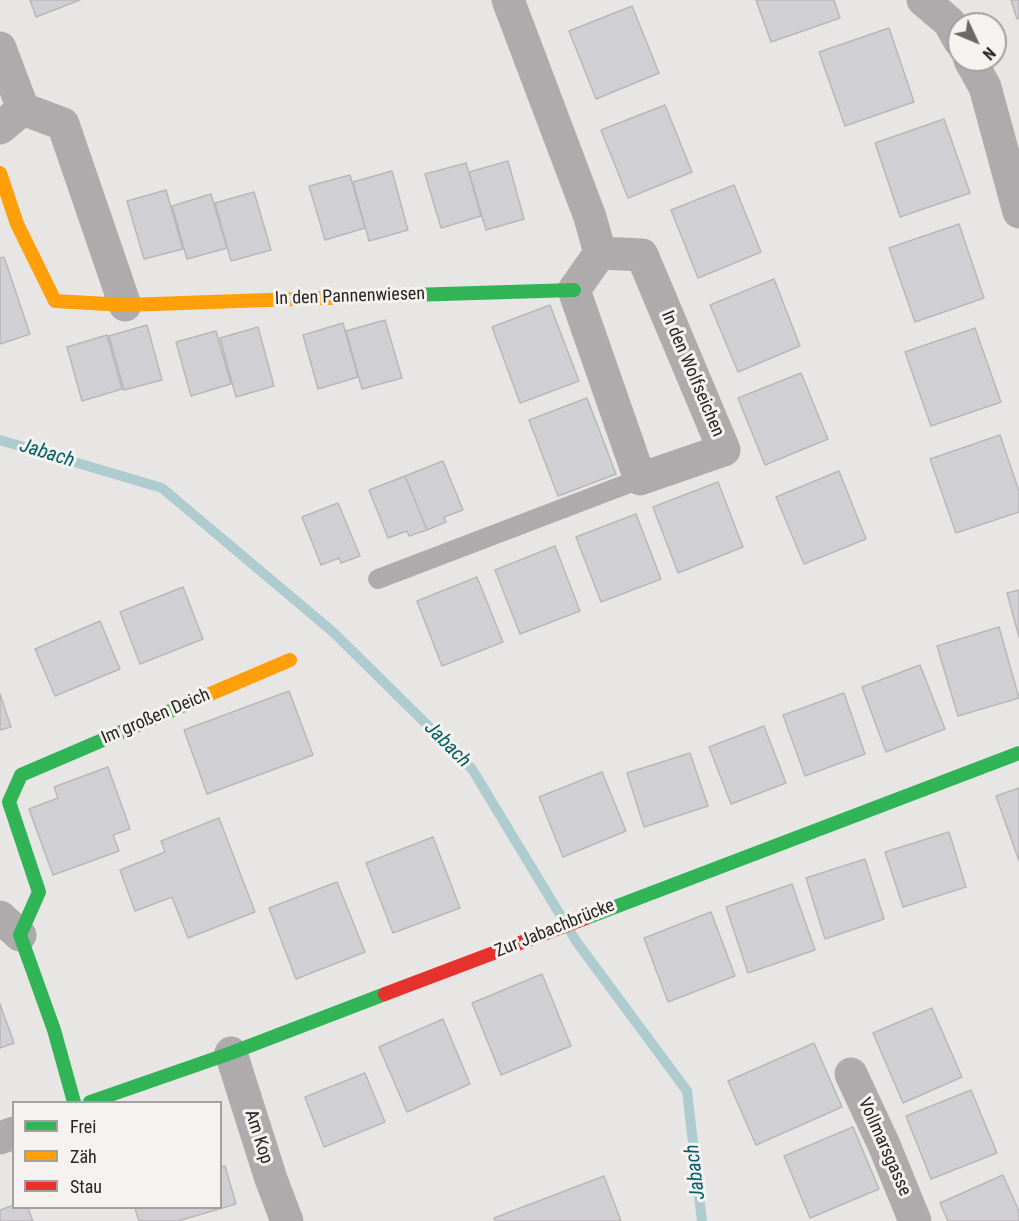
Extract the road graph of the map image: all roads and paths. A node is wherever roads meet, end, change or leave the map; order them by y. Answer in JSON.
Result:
{"nodes":[{"id":1,"x":508,"y":0,"type":"edge"},
{"id":2,"x":922,"y":0,"type":"edge"},
{"id":3,"x":947,"y":20,"type":"edge"},
{"id":4,"x":0,"y":48,"type":"edge"},
{"id":5,"x":977,"y":72,"type":"edge"},
{"id":6,"x":11,"y":118,"type":"edge"},
{"id":7,"x":0,"y":173,"type":"edge"},
{"id":8,"x":1019,"y":212,"type":"edge"},
{"id":9,"x":600,"y":253,"type":"junction"},
{"id":10,"x":574,"y":290,"type":"junction"},
{"id":11,"x":125,"y":305,"type":"junction"},
{"id":12,"x":640,"y":478,"type":"junction"},
{"id":13,"x":378,"y":579,"type":"dead end"},
{"id":14,"x":290,"y":660,"type":"dead end"},
{"id":15,"x":1019,"y":753,"type":"edge"},
{"id":16,"x":11,"y":779,"type":"edge"},
{"id":17,"x":10,"y":926,"type":"edge"},
{"id":18,"x":231,"y":1053,"type":"junction"},
{"id":19,"x":851,"y":1074,"type":"dead end"},
{"id":20,"x":74,"y":1101,"type":"edge"},
{"id":21,"x":93,"y":1101,"type":"edge"},
{"id":22,"x":287,"y":1221,"type":"edge"},
{"id":23,"x":915,"y":1221,"type":"edge"}],
"edges":[{"from":1,"to":9,"type":"street"},
{"from":2,"to":3,"type":"street"},
{"from":4,"to":6,"type":"street"},
{"from":5,"to":8,"type":"street"},
{"from":6,"to":11,"type":"street"},
{"from":7,"to":11,"type":"street","name":"In den Pannenwiesen"},
{"from":9,"to":10,"type":"street"},
{"from":9,"to":12,"type":"street","name":"In den Wolfseichen"},
{"from":10,"to":11,"type":"street","name":"In den Pannenwiesen"},
{"from":10,"to":12,"type":"street"},
{"from":12,"to":13,"type":"lane","name":"In den Wolfseichen"},
{"from":14,"to":16,"type":"street","name":"Im großen Deich"},
{"from":15,"to":18,"type":"street","name":"Zur Jabachbrücke"},
{"from":16,"to":17,"type":"street","name":"Im großen Deich"},
{"from":17,"to":20,"type":"street","name":"Im großen Deich"},
{"from":18,"to":21,"type":"street","name":"Zur Jabachbrücke"},
{"from":18,"to":22,"type":"street","name":"Am Kop"},
{"from":19,"to":23,"type":"street","name":"Vollmarsgasse"}]}
